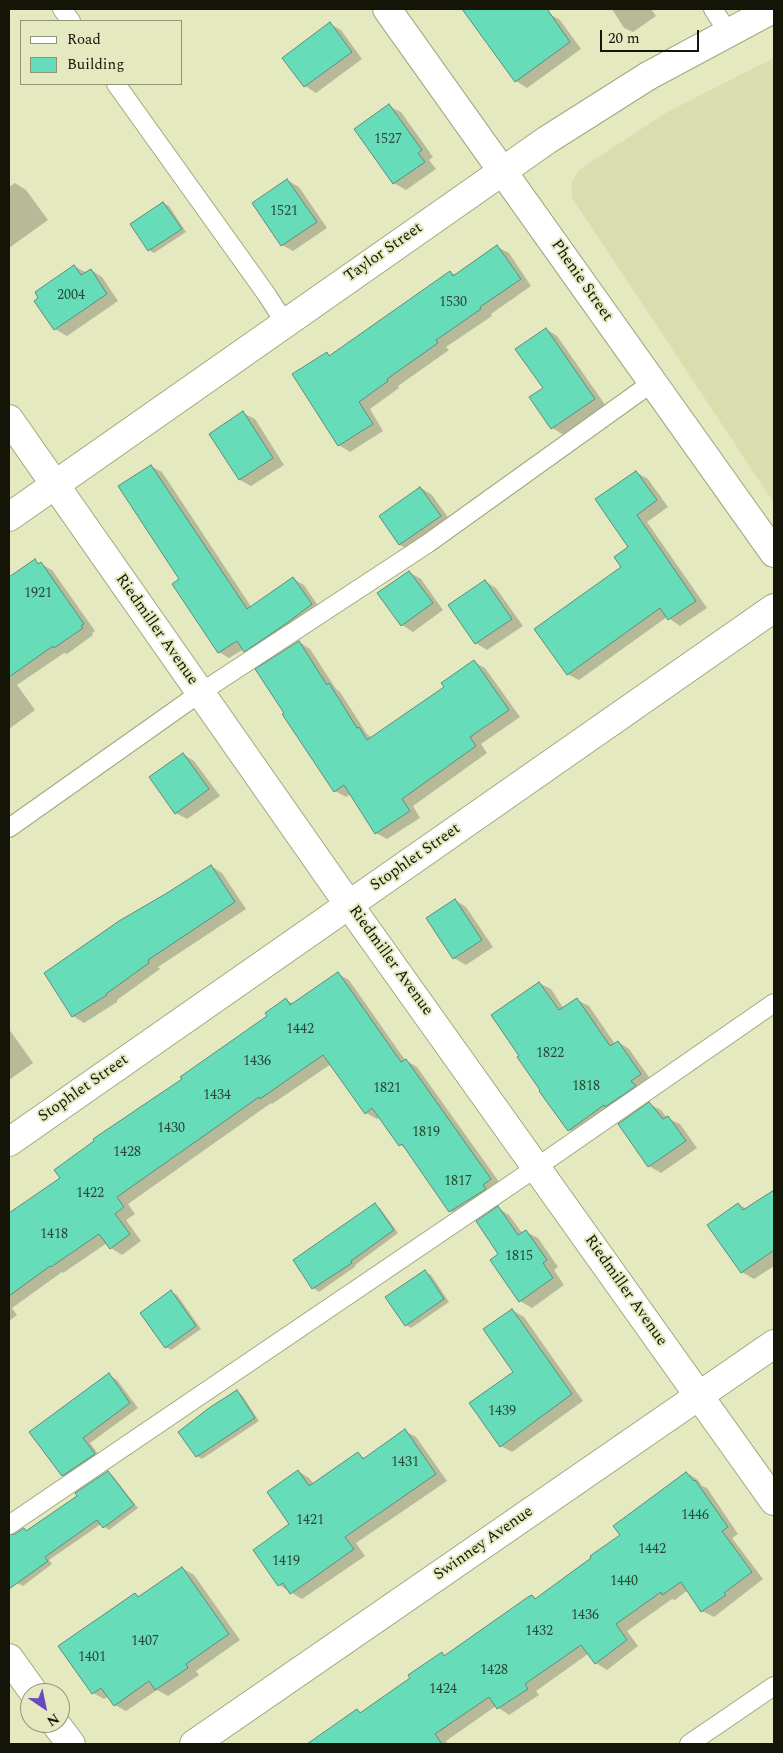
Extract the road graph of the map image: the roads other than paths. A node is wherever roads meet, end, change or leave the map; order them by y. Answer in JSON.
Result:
{"nodes":[{"id":1,"x":62,"y":9,"type":"edge"},
{"id":2,"x":388,"y":9,"type":"edge"},
{"id":3,"x":713,"y":9,"type":"edge"},
{"id":4,"x":773,"y":9,"type":"edge"},
{"id":5,"x":70,"y":20,"type":"edge"},
{"id":6,"x":728,"y":32,"type":"junction"},
{"id":7,"x":117,"y":85,"type":"edge"},
{"id":8,"x":502,"y":170,"type":"junction"},
{"id":9,"x":285,"y":323,"type":"junction"},
{"id":10,"x":653,"y":382,"type":"junction"},
{"id":11,"x":9,"y":419,"type":"edge"},
{"id":12,"x":54,"y":485,"type":"junction"},
{"id":13,"x":9,"y":517,"type":"edge"},
{"id":14,"x":774,"y":554,"type":"edge"},
{"id":15,"x":774,"y":608,"type":"edge"},
{"id":16,"x":200,"y":693,"type":"junction"},
{"id":17,"x":9,"y":828,"type":"edge"},
{"id":18,"x":349,"y":905,"type":"junction"},
{"id":19,"x":774,"y":1003,"type":"edge"},
{"id":20,"x":9,"y":1142,"type":"edge"},
{"id":21,"x":537,"y":1168,"type":"junction"},
{"id":22,"x":774,"y":1344,"type":"edge"},
{"id":23,"x":700,"y":1396,"type":"junction"},
{"id":24,"x":774,"y":1501,"type":"edge"},
{"id":25,"x":9,"y":1525,"type":"edge"},
{"id":26,"x":9,"y":1658,"type":"edge"},
{"id":27,"x":27,"y":1683,"type":"edge"},
{"id":28,"x":774,"y":1686,"type":"edge"},
{"id":29,"x":63,"y":1733,"type":"edge"},
{"id":30,"x":71,"y":1744,"type":"edge"},
{"id":31,"x":194,"y":1744,"type":"edge"},
{"id":32,"x":689,"y":1744,"type":"edge"}],
"edges":[{"from":1,"to":5,"type":"lane"},
{"from":2,"to":8,"type":"street","name":"Phenie Street"},
{"from":3,"to":6,"type":"lane"},
{"from":4,"to":6,"type":"street","name":"Taylor Street"},
{"from":6,"to":8,"type":"street","name":"Taylor Street"},
{"from":7,"to":9,"type":"lane"},
{"from":8,"to":9,"type":"street","name":"Taylor Street"},
{"from":8,"to":10,"type":"street","name":"Phenie Street"},
{"from":9,"to":12,"type":"street","name":"Taylor Street"},
{"from":10,"to":14,"type":"street","name":"Phenie Street"},
{"from":10,"to":16,"type":"lane"},
{"from":11,"to":12,"type":"street","name":"Riedmiller Avenue"},
{"from":12,"to":13,"type":"street","name":"Taylor Street"},
{"from":12,"to":16,"type":"street","name":"Riedmiller Avenue"},
{"from":15,"to":18,"type":"street","name":"Stophlet Street"},
{"from":16,"to":17,"type":"lane"},
{"from":16,"to":18,"type":"street","name":"Riedmiller Avenue"},
{"from":18,"to":20,"type":"street","name":"Stophlet Street"},
{"from":18,"to":21,"type":"street","name":"Riedmiller Avenue"},
{"from":19,"to":21,"type":"lane"},
{"from":21,"to":23,"type":"street","name":"Riedmiller Avenue"},
{"from":21,"to":25,"type":"lane"},
{"from":22,"to":23,"type":"street","name":"Swinney Avenue"},
{"from":23,"to":24,"type":"street","name":"Riedmiller Avenue"},
{"from":23,"to":31,"type":"street","name":"Swinney Avenue"},
{"from":26,"to":27,"type":"street"},
{"from":28,"to":32,"type":"lane"},
{"from":29,"to":30,"type":"street"}]}
